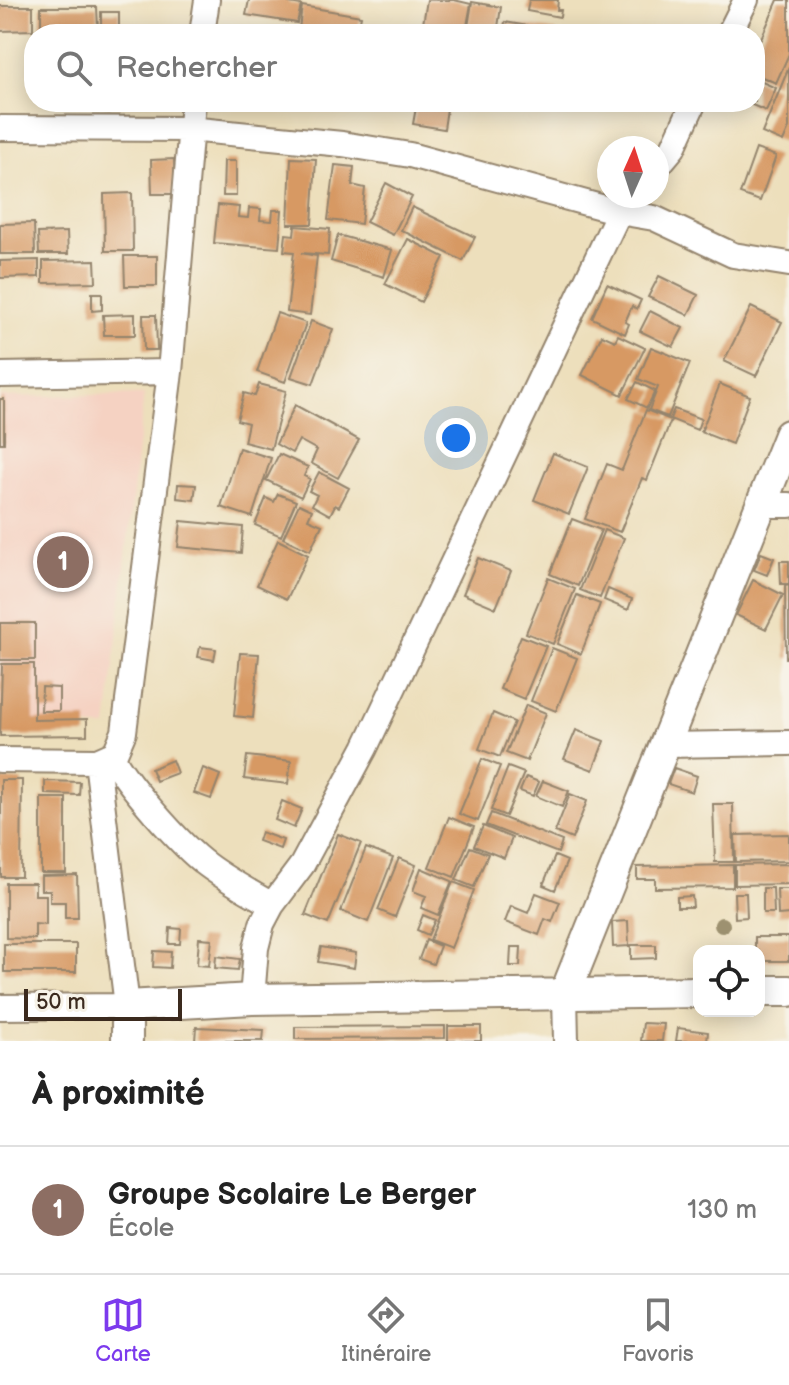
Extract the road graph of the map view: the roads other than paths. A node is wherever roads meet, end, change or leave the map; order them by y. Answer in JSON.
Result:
{"nodes":[{"id":1,"x":207,"y":0,"type":"edge"},
{"id":2,"x":746,"y":0,"type":"edge"},
{"id":3,"x":203,"y":24,"type":"edge"},
{"id":4,"x":734,"y":24,"type":"edge"},
{"id":5,"x":192,"y":112,"type":"edge"},
{"id":6,"x":689,"y":112,"type":"edge"},
{"id":7,"x":0,"y":128,"type":"edge"},
{"id":8,"x":189,"y":129,"type":"junction"},
{"id":9,"x":669,"y":153,"type":"edge"},
{"id":10,"x":597,"y":198,"type":"edge"},
{"id":11,"x":623,"y":208,"type":"edge"},
{"id":12,"x":633,"y":208,"type":"edge"},
{"id":13,"x":789,"y":264,"type":"edge"},
{"id":14,"x":170,"y":372,"type":"junction"},
{"id":15,"x":0,"y":375,"type":"edge"},
{"id":16,"x":789,"y":435,"type":"edge"},
{"id":17,"x":775,"y":505,"type":"edge"},
{"id":18,"x":789,"y":743,"type":"edge"},
{"id":19,"x":665,"y":745,"type":"junction"},
{"id":20,"x":104,"y":758,"type":"junction"},
{"id":21,"x":0,"y":760,"type":"edge"},
{"id":22,"x":272,"y":905,"type":"junction"},
{"id":23,"x":765,"y":991,"type":"edge"},
{"id":24,"x":789,"y":991,"type":"edge"},
{"id":25,"x":693,"y":992,"type":"edge"},
{"id":26,"x":565,"y":994,"type":"junction"},
{"id":27,"x":252,"y":999,"type":"junction"},
{"id":28,"x":127,"y":1006,"type":"junction"},
{"id":29,"x":0,"y":1007,"type":"edge"},
{"id":30,"x":127,"y":1041,"type":"edge"},
{"id":31,"x":566,"y":1041,"type":"edge"}],
"edges":[{"from":1,"to":3,"type":"street"},
{"from":2,"to":4,"type":"street"},
{"from":5,"to":8,"type":"street"},
{"from":6,"to":9,"type":"street"},
{"from":7,"to":8,"type":"street"},
{"from":8,"to":10,"type":"street"},
{"from":8,"to":14,"type":"street"},
{"from":11,"to":22,"type":"street"},
{"from":12,"to":13,"type":"street"},
{"from":14,"to":15,"type":"street"},
{"from":14,"to":20,"type":"street"},
{"from":16,"to":17,"type":"street"},
{"from":17,"to":19,"type":"street"},
{"from":18,"to":19,"type":"street"},
{"from":19,"to":26,"type":"street"},
{"from":20,"to":21,"type":"street"},
{"from":20,"to":22,"type":"street"},
{"from":20,"to":28,"type":"street"},
{"from":22,"to":27,"type":"street"},
{"from":23,"to":24,"type":"street"},
{"from":25,"to":26,"type":"street"},
{"from":26,"to":27,"type":"street"},
{"from":26,"to":31,"type":"street"},
{"from":27,"to":28,"type":"street"},
{"from":28,"to":29,"type":"street"},
{"from":28,"to":30,"type":"street"}]}
